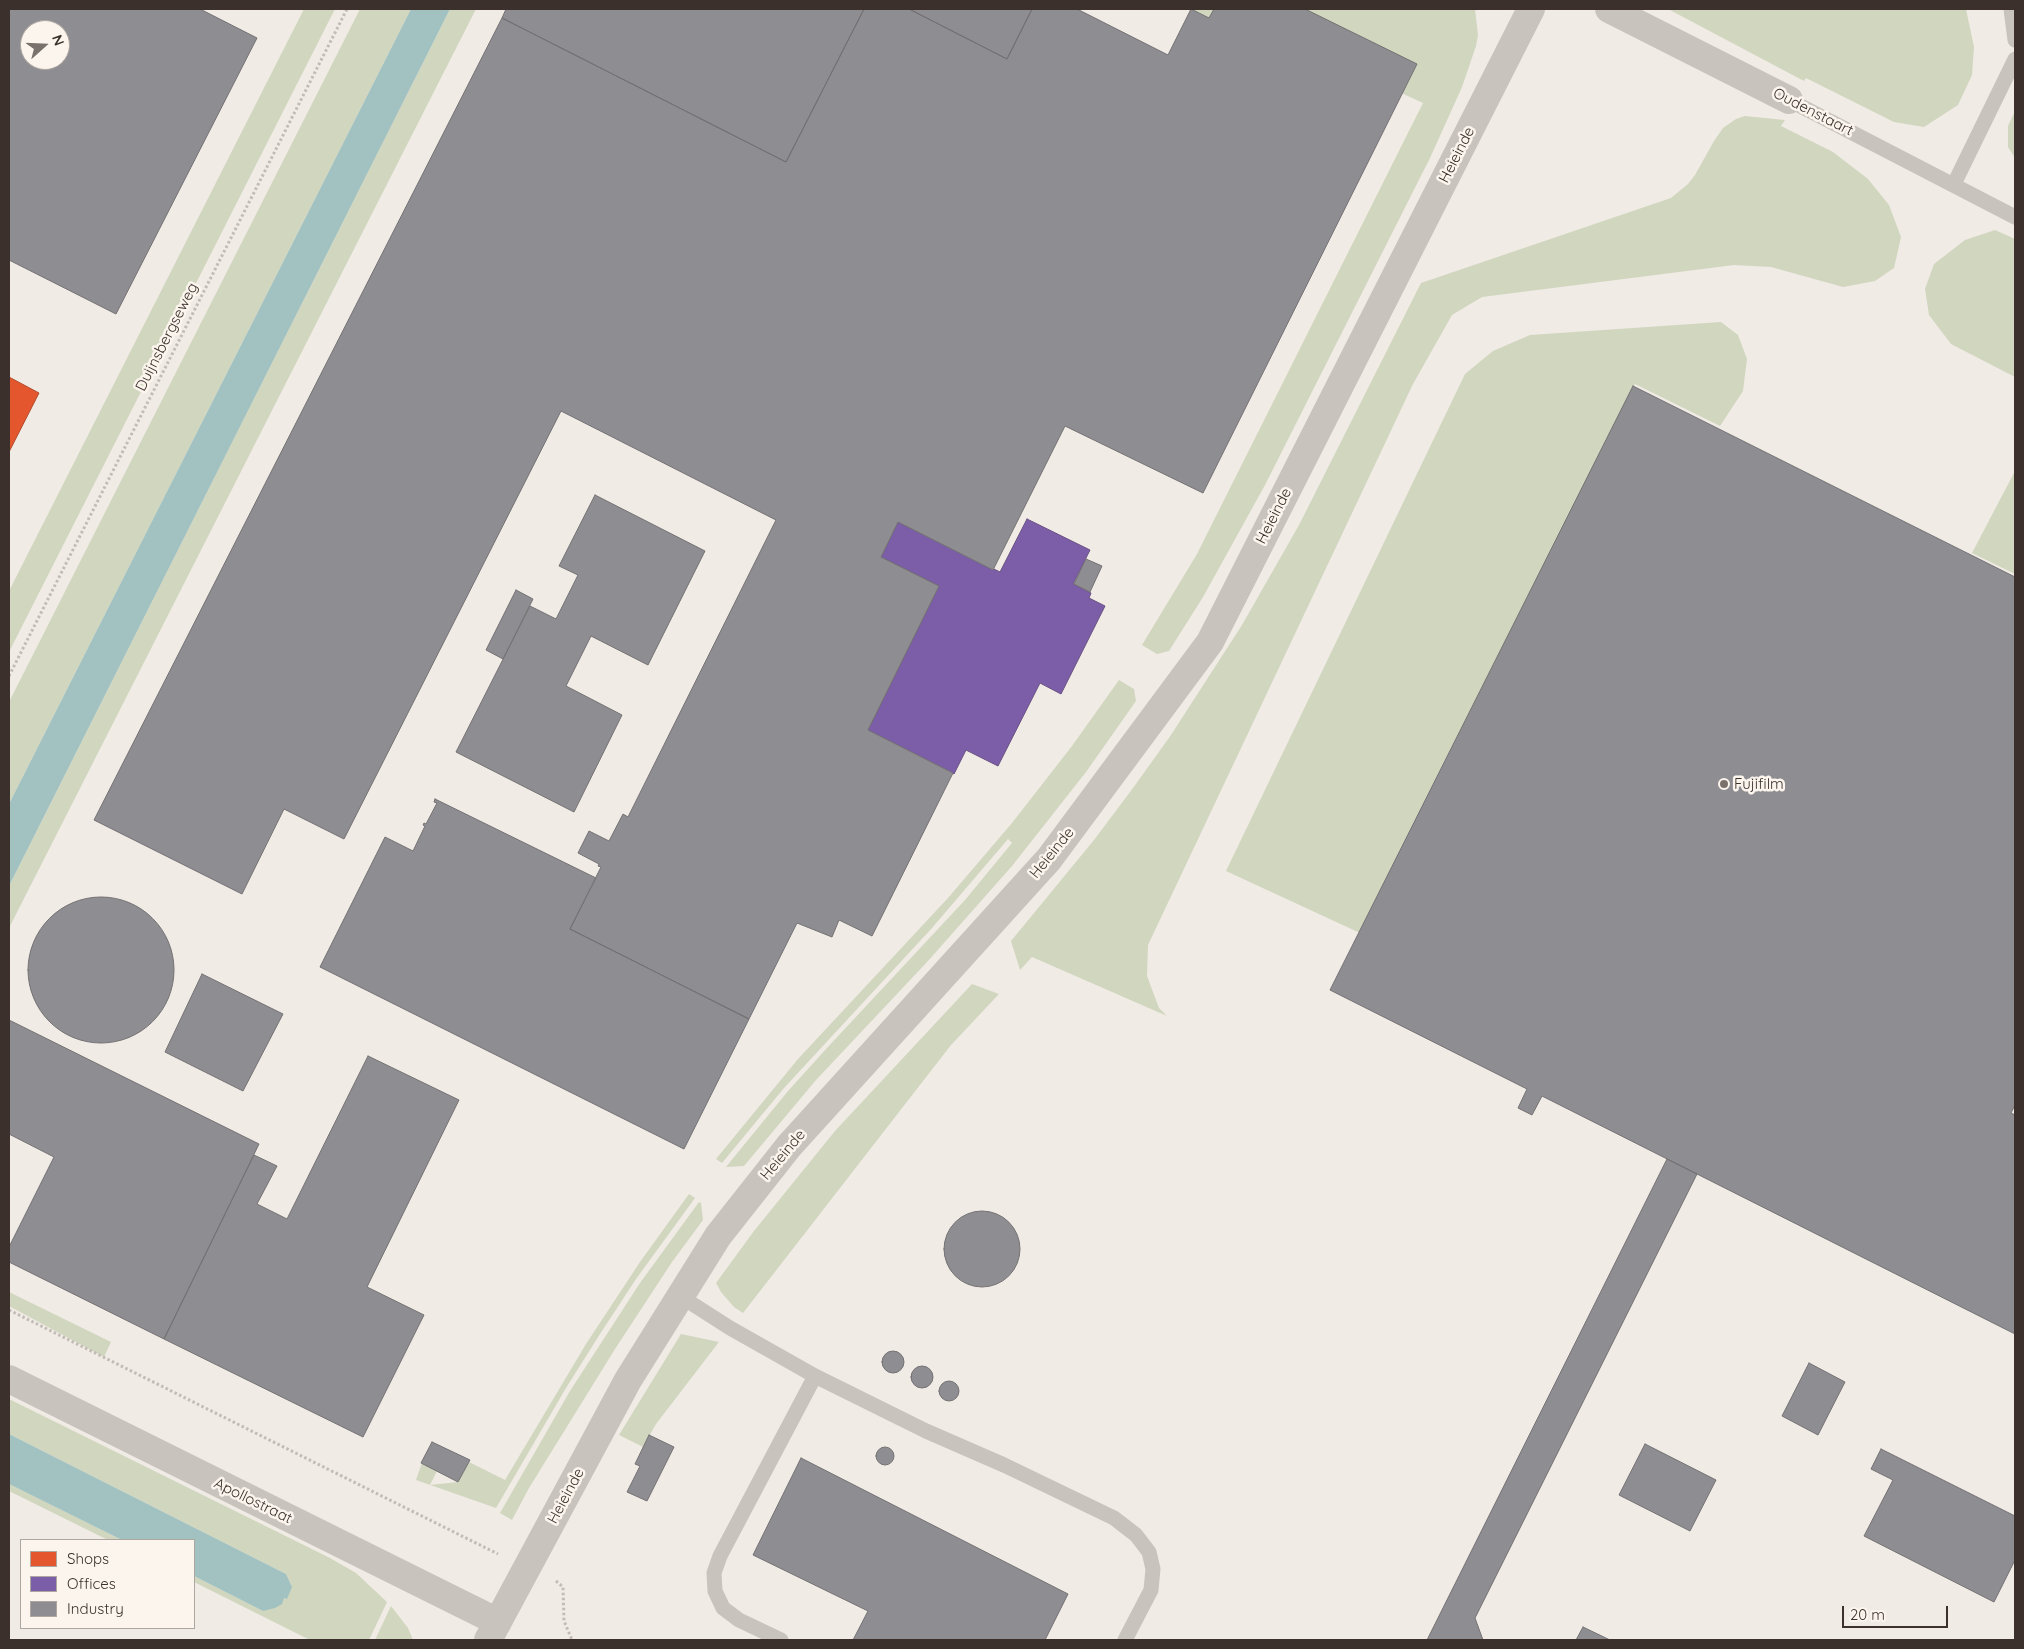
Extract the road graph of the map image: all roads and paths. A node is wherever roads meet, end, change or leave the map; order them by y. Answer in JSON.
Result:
{"nodes":[{"id":1,"x":347,"y":9,"type":"edge"},
{"id":2,"x":1531,"y":9,"type":"edge"},
{"id":3,"x":1609,"y":9,"type":"edge"},
{"id":4,"x":2011,"y":9,"type":"edge"},
{"id":5,"x":2015,"y":40,"type":"edge"},
{"id":6,"x":2015,"y":59,"type":"edge"},
{"id":7,"x":1789,"y":100,"type":"joint"},
{"id":8,"x":1954,"y":184,"type":"junction"},
{"id":9,"x":2015,"y":216,"type":"edge"},
{"id":10,"x":9,"y":676,"type":"edge"},
{"id":11,"x":680,"y":1296,"type":"junction"},
{"id":12,"x":9,"y":1310,"type":"edge"},
{"id":13,"x":816,"y":1376,"type":"junction"},
{"id":14,"x":9,"y":1379,"type":"edge"},
{"id":15,"x":527,"y":1568,"type":"junction"},
{"id":16,"x":493,"y":1631,"type":"edge"},
{"id":17,"x":572,"y":1640,"type":"edge"},
{"id":18,"x":781,"y":1640,"type":"edge"},
{"id":19,"x":1125,"y":1640,"type":"edge"}],
"edges":[{"from":1,"to":10,"type":"path","name":"Duijnsbergseweg"},
{"from":2,"to":11,"type":"street","name":"Heieinde"},
{"from":3,"to":7,"type":"street","name":"Oudenstaart"},
{"from":4,"to":5,"type":"lane"},
{"from":6,"to":8,"type":"lane"},
{"from":7,"to":8,"type":"lane","name":"Oudenstaart"},
{"from":8,"to":9,"type":"lane","name":"Oudenstaart"},
{"from":11,"to":13,"type":"lane"},
{"from":11,"to":15,"type":"street","name":"Heieinde"},
{"from":12,"to":15,"type":"path"},
{"from":13,"to":18,"type":"lane"},
{"from":13,"to":19,"type":"lane"},
{"from":14,"to":16,"type":"street","name":"Apollostraat"},
{"from":15,"to":16,"type":"street","name":"Heieinde"},
{"from":15,"to":17,"type":"path"}]}
